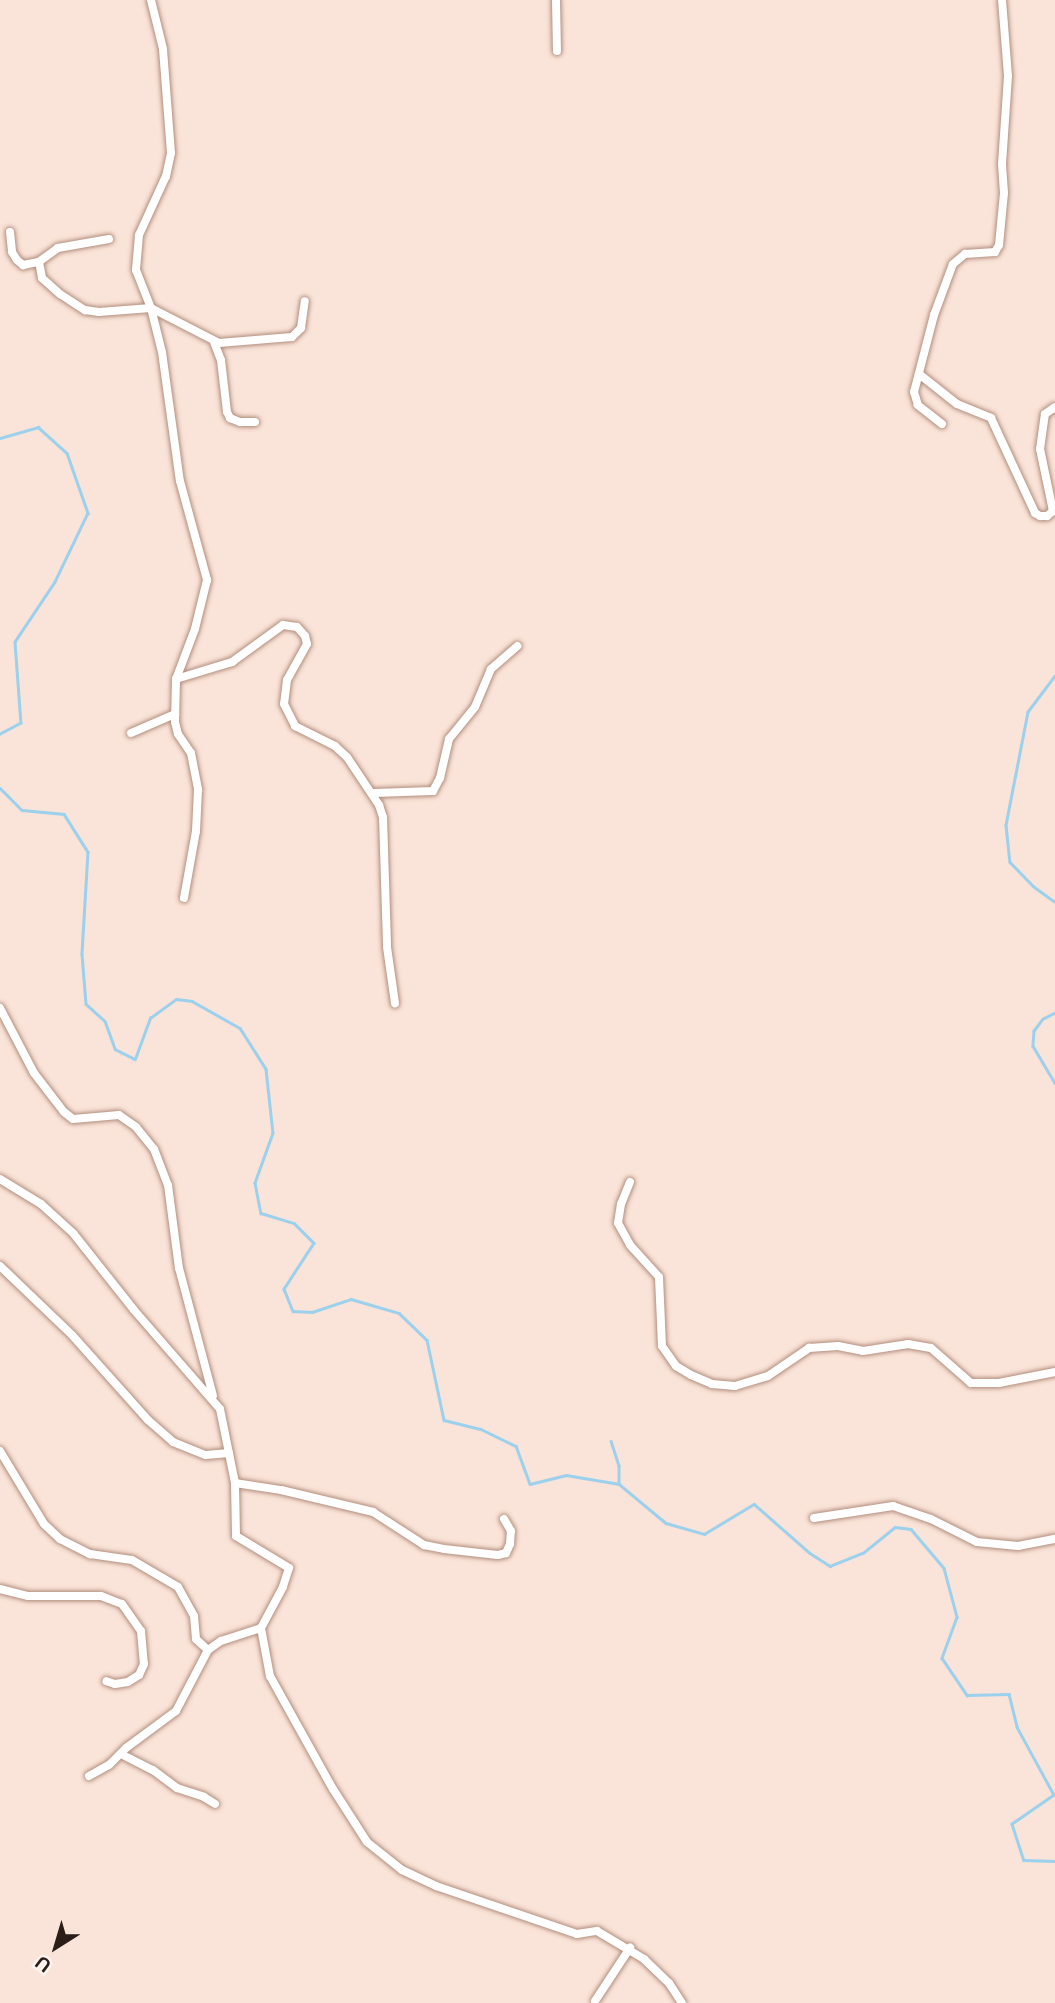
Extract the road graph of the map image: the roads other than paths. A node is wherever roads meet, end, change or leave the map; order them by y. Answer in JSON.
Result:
{"nodes":[{"id":1,"x":151,"y":0,"type":"edge"},
{"id":2,"x":556,"y":0,"type":"edge"},
{"id":3,"x":1002,"y":0,"type":"edge"},
{"id":4,"x":557,"y":51,"type":"dead end"},
{"id":5,"x":10,"y":232,"type":"dead end"},
{"id":6,"x":109,"y":239,"type":"dead end"},
{"id":7,"x":38,"y":262,"type":"junction"},
{"id":8,"x":305,"y":301,"type":"dead end"},
{"id":9,"x":151,"y":307,"type":"junction"},
{"id":10,"x":214,"y":342,"type":"junction"},
{"id":11,"x":919,"y":374,"type":"junction"},
{"id":12,"x":1055,"y":407,"type":"edge"},
{"id":13,"x":255,"y":422,"type":"dead end"},
{"id":14,"x":942,"y":424,"type":"dead end"},
{"id":15,"x":517,"y":646,"type":"dead end"},
{"id":16,"x":176,"y":679,"type":"junction"},
{"id":17,"x":175,"y":714,"type":"junction"},
{"id":18,"x":131,"y":733,"type":"dead end"},
{"id":19,"x":374,"y":793,"type":"junction"},
{"id":20,"x":184,"y":898,"type":"dead end"},
{"id":21,"x":395,"y":1003,"type":"dead end"},
{"id":22,"x":0,"y":1008,"type":"edge"},
{"id":23,"x":0,"y":1180,"type":"edge"},
{"id":24,"x":630,"y":1182,"type":"dead end"},
{"id":25,"x":0,"y":1266,"type":"edge"},
{"id":26,"x":1055,"y":1372,"type":"edge"},
{"id":27,"x":214,"y":1399,"type":"junction"},
{"id":28,"x":0,"y":1451,"type":"edge"},
{"id":29,"x":229,"y":1453,"type":"junction"},
{"id":30,"x":235,"y":1483,"type":"junction"},
{"id":31,"x":814,"y":1518,"type":"dead end"},
{"id":32,"x":504,"y":1519,"type":"dead end"},
{"id":33,"x":1055,"y":1539,"type":"edge"},
{"id":34,"x":0,"y":1589,"type":"edge"},
{"id":35,"x":261,"y":1628,"type":"junction"},
{"id":36,"x":208,"y":1650,"type":"junction"},
{"id":37,"x":106,"y":1681,"type":"dead end"},
{"id":38,"x":121,"y":1754,"type":"junction"},
{"id":39,"x":89,"y":1776,"type":"dead end"},
{"id":40,"x":215,"y":1804,"type":"dead end"},
{"id":41,"x":630,"y":1948,"type":"junction"},
{"id":42,"x":595,"y":2001,"type":"edge"},
{"id":43,"x":682,"y":2003,"type":"edge"}],
"edges":[{"from":1,"to":9,"type":"street"},
{"from":2,"to":4,"type":"street"},
{"from":3,"to":11,"type":"street"},
{"from":5,"to":7,"type":"street"},
{"from":6,"to":7,"type":"street"},
{"from":7,"to":9,"type":"street"},
{"from":8,"to":10,"type":"street"},
{"from":9,"to":10,"type":"street"},
{"from":9,"to":16,"type":"street"},
{"from":10,"to":13,"type":"street"},
{"from":11,"to":12,"type":"street"},
{"from":11,"to":14,"type":"street"},
{"from":15,"to":19,"type":"street"},
{"from":16,"to":17,"type":"street"},
{"from":16,"to":19,"type":"street"},
{"from":17,"to":18,"type":"street"},
{"from":17,"to":20,"type":"street"},
{"from":19,"to":21,"type":"street"},
{"from":22,"to":27,"type":"street"},
{"from":23,"to":27,"type":"street"},
{"from":24,"to":26,"type":"street"},
{"from":25,"to":29,"type":"street"},
{"from":27,"to":29,"type":"street"},
{"from":28,"to":36,"type":"street"},
{"from":29,"to":30,"type":"street"},
{"from":30,"to":32,"type":"street"},
{"from":30,"to":35,"type":"street"},
{"from":31,"to":33,"type":"street"},
{"from":34,"to":37,"type":"street"},
{"from":35,"to":36,"type":"street"},
{"from":35,"to":41,"type":"street"},
{"from":36,"to":38,"type":"street"},
{"from":38,"to":39,"type":"street"},
{"from":38,"to":40,"type":"street"},
{"from":41,"to":42,"type":"street"},
{"from":41,"to":43,"type":"street"}]}
